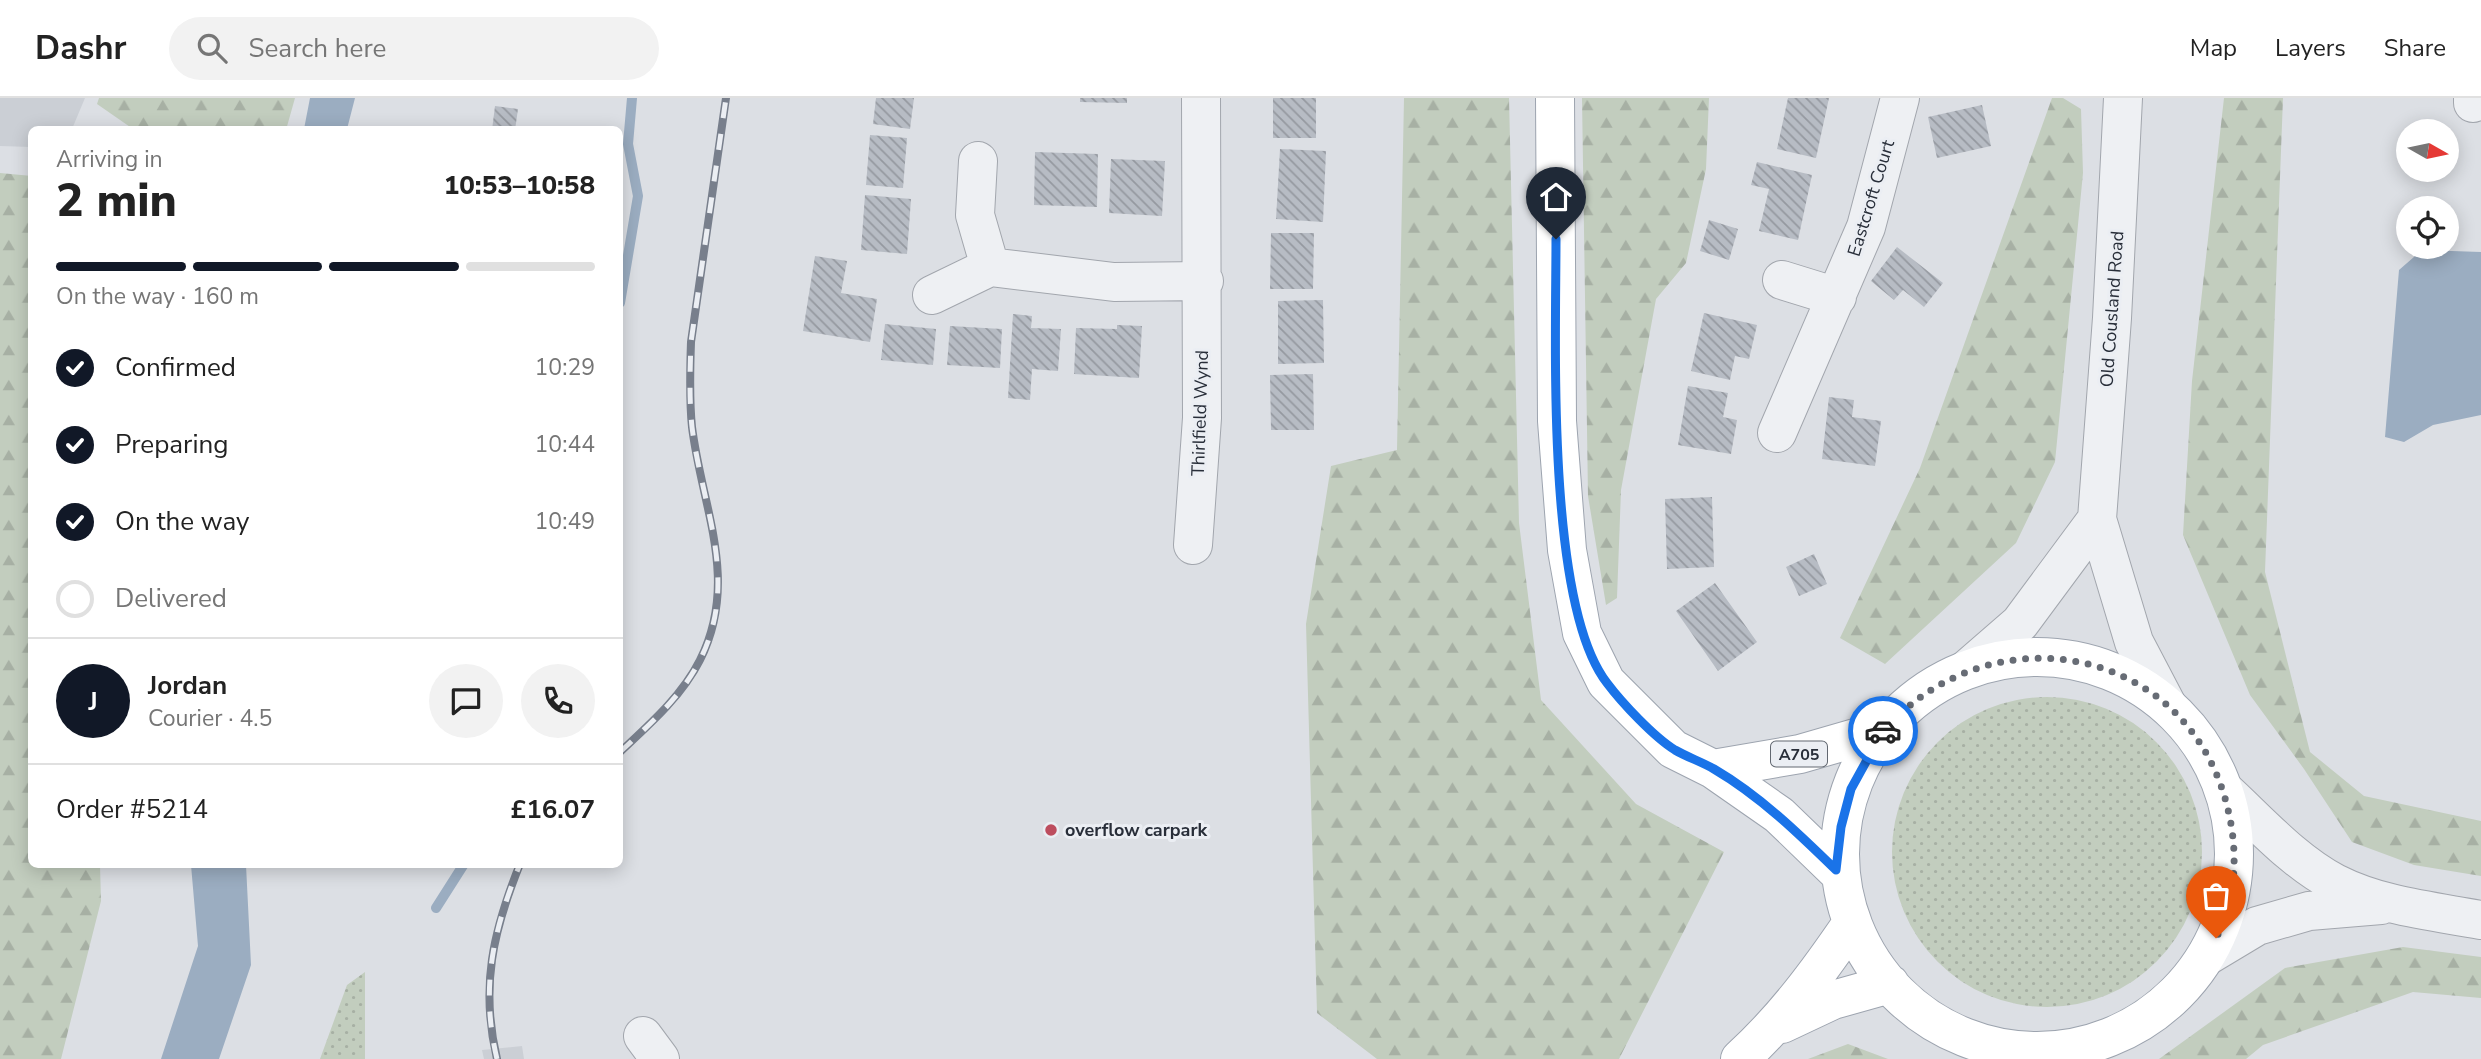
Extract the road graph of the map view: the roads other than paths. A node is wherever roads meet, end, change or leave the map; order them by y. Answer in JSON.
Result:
{"nodes":[{"id":1,"x":1201,"y":98,"type":"edge"},
{"id":2,"x":1555,"y":98,"type":"edge"},
{"id":3,"x":1900,"y":98,"type":"edge"},
{"id":4,"x":2123,"y":98,"type":"edge"},
{"id":5,"x":978,"y":161,"type":"dead end"},
{"id":6,"x":990,"y":267,"type":"junction"},
{"id":7,"x":1782,"y":280,"type":"dead end"},
{"id":8,"x":1204,"y":281,"type":"junction"},
{"id":9,"x":932,"y":295,"type":"dead end"},
{"id":10,"x":1838,"y":296,"type":"junction"},
{"id":11,"x":1777,"y":433,"type":"dead end"},
{"id":12,"x":2096,"y":519,"type":"junction"},
{"id":13,"x":1194,"y":545,"type":"dead end"},
{"id":14,"x":1967,"y":669,"type":"junction"},
{"id":15,"x":2167,"y":705,"type":"junction"},
{"id":16,"x":1883,"y":730,"type":"junction"},
{"id":17,"x":1713,"y":769,"type":"junction"},
{"id":18,"x":2224,"y":790,"type":"junction"},
{"id":19,"x":1836,"y":870,"type":"junction"},
{"id":20,"x":2393,"y":904,"type":"junction"},
{"id":21,"x":2481,"y":920,"type":"edge"},
{"id":22,"x":1852,"y":923,"type":"junction"},
{"id":23,"x":2207,"y":956,"type":"junction"},
{"id":24,"x":1891,"y":984,"type":"junction"},
{"id":25,"x":1774,"y":1028,"type":"junction"},
{"id":26,"x":1982,"y":1052,"type":"edge"},
{"id":27,"x":2071,"y":1054,"type":"edge"},
{"id":28,"x":1740,"y":1059,"type":"edge"}],
"edges":[{"from":1,"to":8,"type":"street","name":"Thirlfield Wynd"},
{"from":2,"to":17,"type":"main road","number":"A705"},
{"from":3,"to":10,"type":"street","name":"Eastcroft Court"},
{"from":4,"to":12,"type":"street","name":"Old Cousland Road"},
{"from":5,"to":6,"type":"street"},
{"from":6,"to":8,"type":"street"},
{"from":6,"to":9,"type":"street"},
{"from":7,"to":10,"type":"street"},
{"from":8,"to":13,"type":"street","name":"Thirlfield Wynd"},
{"from":10,"to":11,"type":"street","name":"Eastcroft Court"},
{"from":12,"to":14,"type":"street"},
{"from":12,"to":15,"type":"street","name":"Old Cousland Road"},
{"from":14,"to":15,"type":"main road","number":"A705"},
{"from":14,"to":16,"type":"main road","number":"A705"},
{"from":15,"to":18,"type":"main road","number":"A705"},
{"from":16,"to":17,"type":"main road","number":"A705"},
{"from":16,"to":19,"type":"main road","number":"A705"},
{"from":17,"to":19,"type":"main road","number":"A705"},
{"from":18,"to":20,"type":"street"},
{"from":18,"to":23,"type":"main road","number":"A705"},
{"from":19,"to":22,"type":"main road","number":"A705"},
{"from":20,"to":21,"type":"street"},
{"from":20,"to":23,"type":"street"},
{"from":22,"to":24,"type":"main road","number":"A705"},
{"from":22,"to":25,"type":"main road"},
{"from":23,"to":27,"type":"main road","number":"A705"},
{"from":24,"to":25,"type":"main road"},
{"from":24,"to":26,"type":"main road","number":"A705"},
{"from":25,"to":28,"type":"main road"},
{"from":26,"to":27,"type":"main road","number":"A705"}]}
